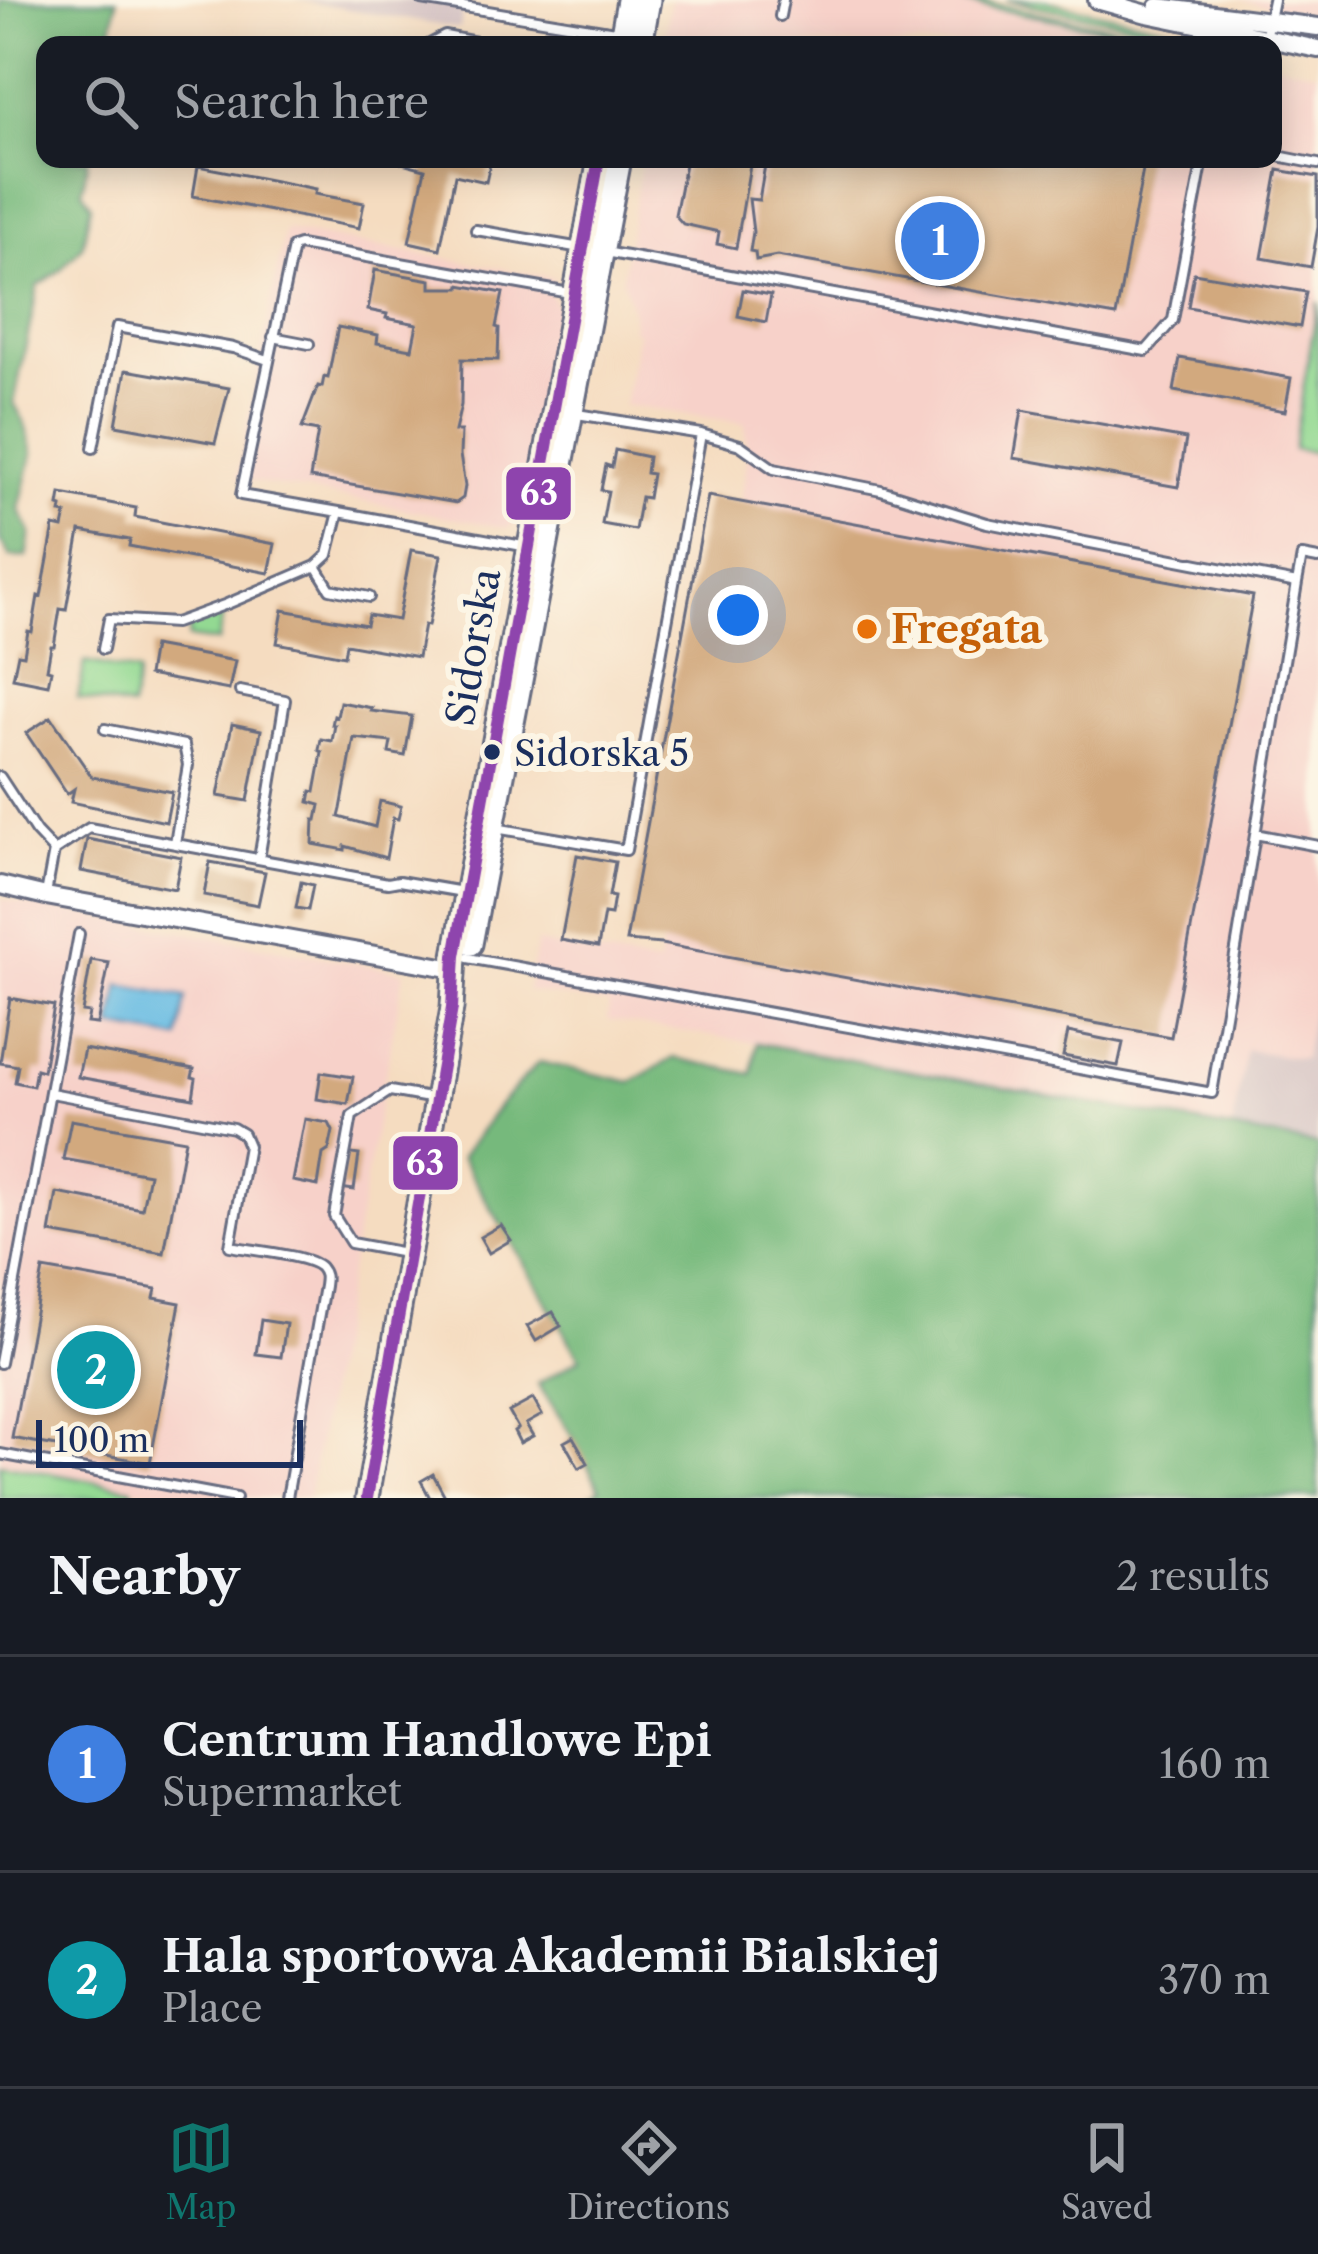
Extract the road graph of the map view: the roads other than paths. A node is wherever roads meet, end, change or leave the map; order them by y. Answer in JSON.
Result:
{"nodes":[{"id":1,"x":422,"y":0,"type":"edge"},
{"id":2,"x":628,"y":0,"type":"edge"},
{"id":3,"x":649,"y":0,"type":"edge"},
{"id":4,"x":783,"y":0,"type":"edge"},
{"id":5,"x":1100,"y":0,"type":"edge"},
{"id":6,"x":1273,"y":0,"type":"edge"},
{"id":7,"x":1181,"y":10,"type":"edge"},
{"id":8,"x":781,"y":16,"type":"dead end"},
{"id":9,"x":1269,"y":20,"type":"junction"},
{"id":10,"x":1227,"y":23,"type":"edge"},
{"id":11,"x":1318,"y":27,"type":"edge"},
{"id":12,"x":611,"y":36,"type":"edge"},
{"id":13,"x":632,"y":36,"type":"edge"},
{"id":14,"x":634,"y":36,"type":"edge"},
{"id":15,"x":1258,"y":36,"type":"edge"},
{"id":16,"x":1266,"y":36,"type":"edge"},
{"id":17,"x":1282,"y":42,"type":"edge"},
{"id":18,"x":1318,"y":49,"type":"edge"},
{"id":19,"x":1282,"y":157,"type":"edge"},
{"id":20,"x":1318,"y":164,"type":"edge"},
{"id":21,"x":598,"y":168,"type":"edge"},
{"id":22,"x":617,"y":168,"type":"edge"},
{"id":23,"x":1200,"y":168,"type":"edge"},
{"id":24,"x":476,"y":230,"type":"dead end"},
{"id":25,"x":593,"y":250,"type":"junction"},
{"id":26,"x":584,"y":295,"type":"junction"},
{"id":27,"x":273,"y":337,"type":"junction"},
{"id":28,"x":309,"y":344,"type":"dead end"},
{"id":29,"x":268,"y":360,"type":"junction"},
{"id":30,"x":562,"y":411,"type":"junction"},
{"id":31,"x":701,"y":434,"type":"junction"},
{"id":32,"x":93,"y":448,"type":"dead end"},
{"id":33,"x":339,"y":512,"type":"junction"},
{"id":34,"x":537,"y":548,"type":"junction"},
{"id":35,"x":1318,"y":559,"type":"edge"},
{"id":36,"x":316,"y":566,"type":"junction"},
{"id":37,"x":1297,"y":584,"type":"junction"},
{"id":38,"x":369,"y":597,"type":"dead end"},
{"id":39,"x":103,"y":649,"type":"dead end"},
{"id":40,"x":240,"y":691,"type":"dead end"},
{"id":41,"x":104,"y":729,"type":"dead end"},
{"id":42,"x":0,"y":777,"type":"edge"},
{"id":43,"x":486,"y":826,"type":"junction"},
{"id":44,"x":1256,"y":834,"type":"junction"},
{"id":45,"x":175,"y":843,"type":"junction"},
{"id":46,"x":1318,"y":846,"type":"edge"},
{"id":47,"x":54,"y":851,"type":"junction"},
{"id":48,"x":259,"y":859,"type":"junction"},
{"id":49,"x":0,"y":884,"type":"edge"},
{"id":50,"x":474,"y":894,"type":"junction"},
{"id":51,"x":46,"y":896,"type":"junction"},
{"id":52,"x":79,"y":934,"type":"dead end"},
{"id":53,"x":460,"y":963,"type":"junction"},
{"id":54,"x":51,"y":1093,"type":"junction"},
{"id":55,"x":436,"y":1099,"type":"junction"},
{"id":56,"x":409,"y":1254,"type":"junction"},
{"id":57,"x":0,"y":1363,"type":"edge"},
{"id":58,"x":0,"y":1454,"type":"edge"},
{"id":59,"x":236,"y":1498,"type":"edge"},
{"id":60,"x":287,"y":1498,"type":"edge"},
{"id":61,"x":367,"y":1498,"type":"edge"}],
"edges":[{"from":1,"to":12,"type":"lane"},
{"from":2,"to":13,"type":"street"},
{"from":3,"to":14,"type":"street"},
{"from":4,"to":8,"type":"lane"},
{"from":5,"to":7,"type":"street"},
{"from":6,"to":9,"type":"lane"},
{"from":7,"to":10,"type":"street"},
{"from":9,"to":10,"type":"street"},
{"from":9,"to":11,"type":"street"},
{"from":9,"to":16,"type":"lane"},
{"from":10,"to":15,"type":"street"},
{"from":17,"to":18,"type":"street"},
{"from":19,"to":20,"type":"lane"},
{"from":21,"to":25,"type":"street","name":"Sidorska"},
{"from":22,"to":25,"type":"street","name":"Sidorska"},
{"from":23,"to":25,"type":"lane"},
{"from":24,"to":25,"type":"lane"},
{"from":25,"to":26,"type":"street","name":"Sidorska"},
{"from":26,"to":27,"type":"lane"},
{"from":26,"to":30,"type":"street","name":"Sidorska"},
{"from":27,"to":28,"type":"lane"},
{"from":27,"to":29,"type":"lane"},
{"from":29,"to":32,"type":"lane"},
{"from":29,"to":33,"type":"lane"},
{"from":30,"to":31,"type":"lane"},
{"from":30,"to":34,"type":"street","name":"Sidorska"},
{"from":31,"to":37,"type":"lane"},
{"from":31,"to":43,"type":"lane"},
{"from":33,"to":34,"type":"lane"},
{"from":33,"to":36,"type":"lane"},
{"from":34,"to":43,"type":"street","name":"Sidorska"},
{"from":35,"to":37,"type":"lane"},
{"from":36,"to":38,"type":"lane"},
{"from":36,"to":39,"type":"lane"},
{"from":37,"to":44,"type":"lane"},
{"from":40,"to":48,"type":"lane"},
{"from":41,"to":45,"type":"lane"},
{"from":42,"to":47,"type":"lane"},
{"from":43,"to":50,"type":"street","name":"Sidorska"},
{"from":44,"to":46,"type":"lane"},
{"from":44,"to":53,"type":"lane"},
{"from":45,"to":47,"type":"lane"},
{"from":45,"to":48,"type":"lane"},
{"from":47,"to":51,"type":"lane"},
{"from":48,"to":50,"type":"lane"},
{"from":49,"to":51,"type":"street"},
{"from":50,"to":53,"type":"street","name":"Sidorska"},
{"from":51,"to":53,"type":"street"},
{"from":52,"to":54,"type":"lane"},
{"from":53,"to":55,"type":"street","name":"Sidorska"},
{"from":54,"to":57,"type":"lane"},
{"from":54,"to":60,"type":"lane"},
{"from":55,"to":56,"type":"street","name":"Sidorska"},
{"from":55,"to":56,"type":"lane"},
{"from":56,"to":61,"type":"street","name":"Sidorska"},
{"from":58,"to":59,"type":"lane"}]}
